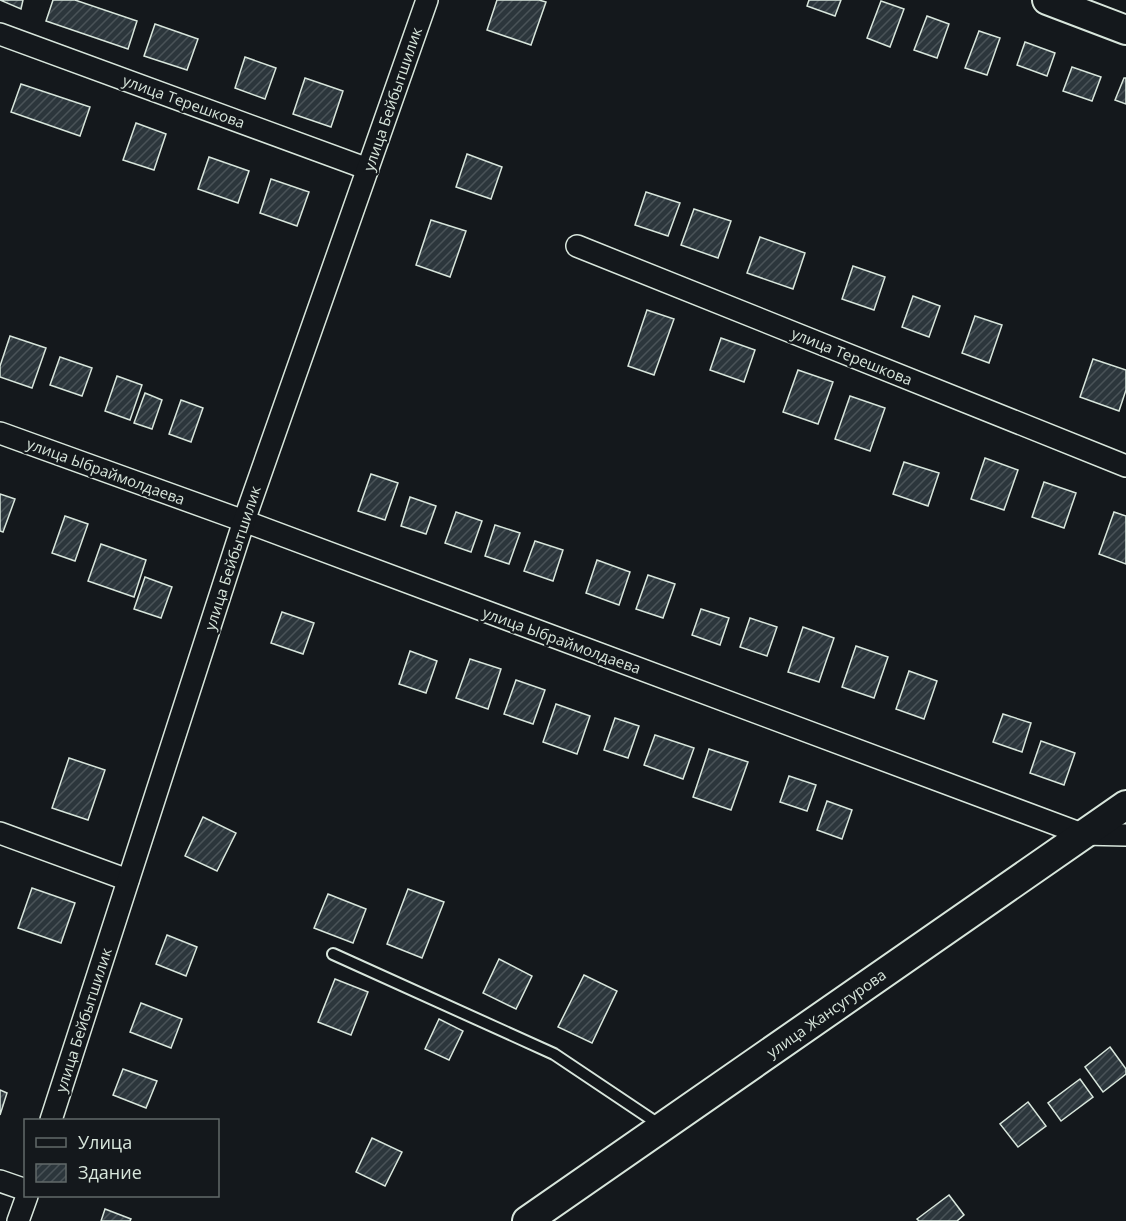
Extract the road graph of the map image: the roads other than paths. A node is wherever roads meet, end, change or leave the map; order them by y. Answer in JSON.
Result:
{"nodes":[{"id":1,"x":427,"y":0,"type":"edge"},
{"id":2,"x":1047,"y":0,"type":"edge"},
{"id":3,"x":1126,"y":30,"type":"edge"},
{"id":4,"x":0,"y":34,"type":"edge"},
{"id":5,"x":368,"y":169,"type":"junction"},
{"id":6,"x":577,"y":246,"type":"dead end"},
{"id":7,"x":0,"y":433,"type":"edge"},
{"id":8,"x":1126,"y":466,"type":"edge"},
{"id":9,"x":243,"y":521,"type":"junction"},
{"id":10,"x":1126,"y":805,"type":"edge"},
{"id":11,"x":0,"y":833,"type":"edge"},
{"id":12,"x":1082,"y":834,"type":"junction"},
{"id":13,"x":1126,"y":835,"type":"edge"},
{"id":14,"x":128,"y":880,"type":"junction"},
{"id":15,"x":333,"y":954,"type":"dead end"},
{"id":16,"x":51,"y":1119,"type":"edge"},
{"id":17,"x":663,"y":1127,"type":"junction"},
{"id":18,"x":0,"y":1181,"type":"edge"},
{"id":19,"x":24,"y":1189,"type":"edge"},
{"id":20,"x":27,"y":1197,"type":"edge"},
{"id":21,"x":18,"y":1221,"type":"edge"},
{"id":22,"x":527,"y":1221,"type":"edge"}],
"edges":[{"from":1,"to":5,"type":"street","name":"улица Бейбытшилик"},
{"from":2,"to":3,"type":"main road"},
{"from":4,"to":5,"type":"street","name":"улица Терешкова"},
{"from":5,"to":9,"type":"street","name":"улица Бейбытшилик"},
{"from":6,"to":8,"type":"street","name":"улица Терешкова"},
{"from":7,"to":9,"type":"street","name":"улица Ыбраймолдаева"},
{"from":9,"to":12,"type":"street","name":"улица Ыбраймолдаева"},
{"from":9,"to":14,"type":"street","name":"улица Бейбытшилик"},
{"from":10,"to":12,"type":"main road","name":"улица Жансугурова"},
{"from":11,"to":14,"type":"street"},
{"from":12,"to":13,"type":"street","name":"улица Ыбраймолдаева"},
{"from":12,"to":17,"type":"main road","name":"улица Жансугурова"},
{"from":14,"to":16,"type":"street","name":"улица Бейбытшилик"},
{"from":15,"to":17,"type":"lane"},
{"from":17,"to":22,"type":"main road","name":"улица Жансугурова"},
{"from":18,"to":19,"type":"street"},
{"from":20,"to":21,"type":"street"}]}
